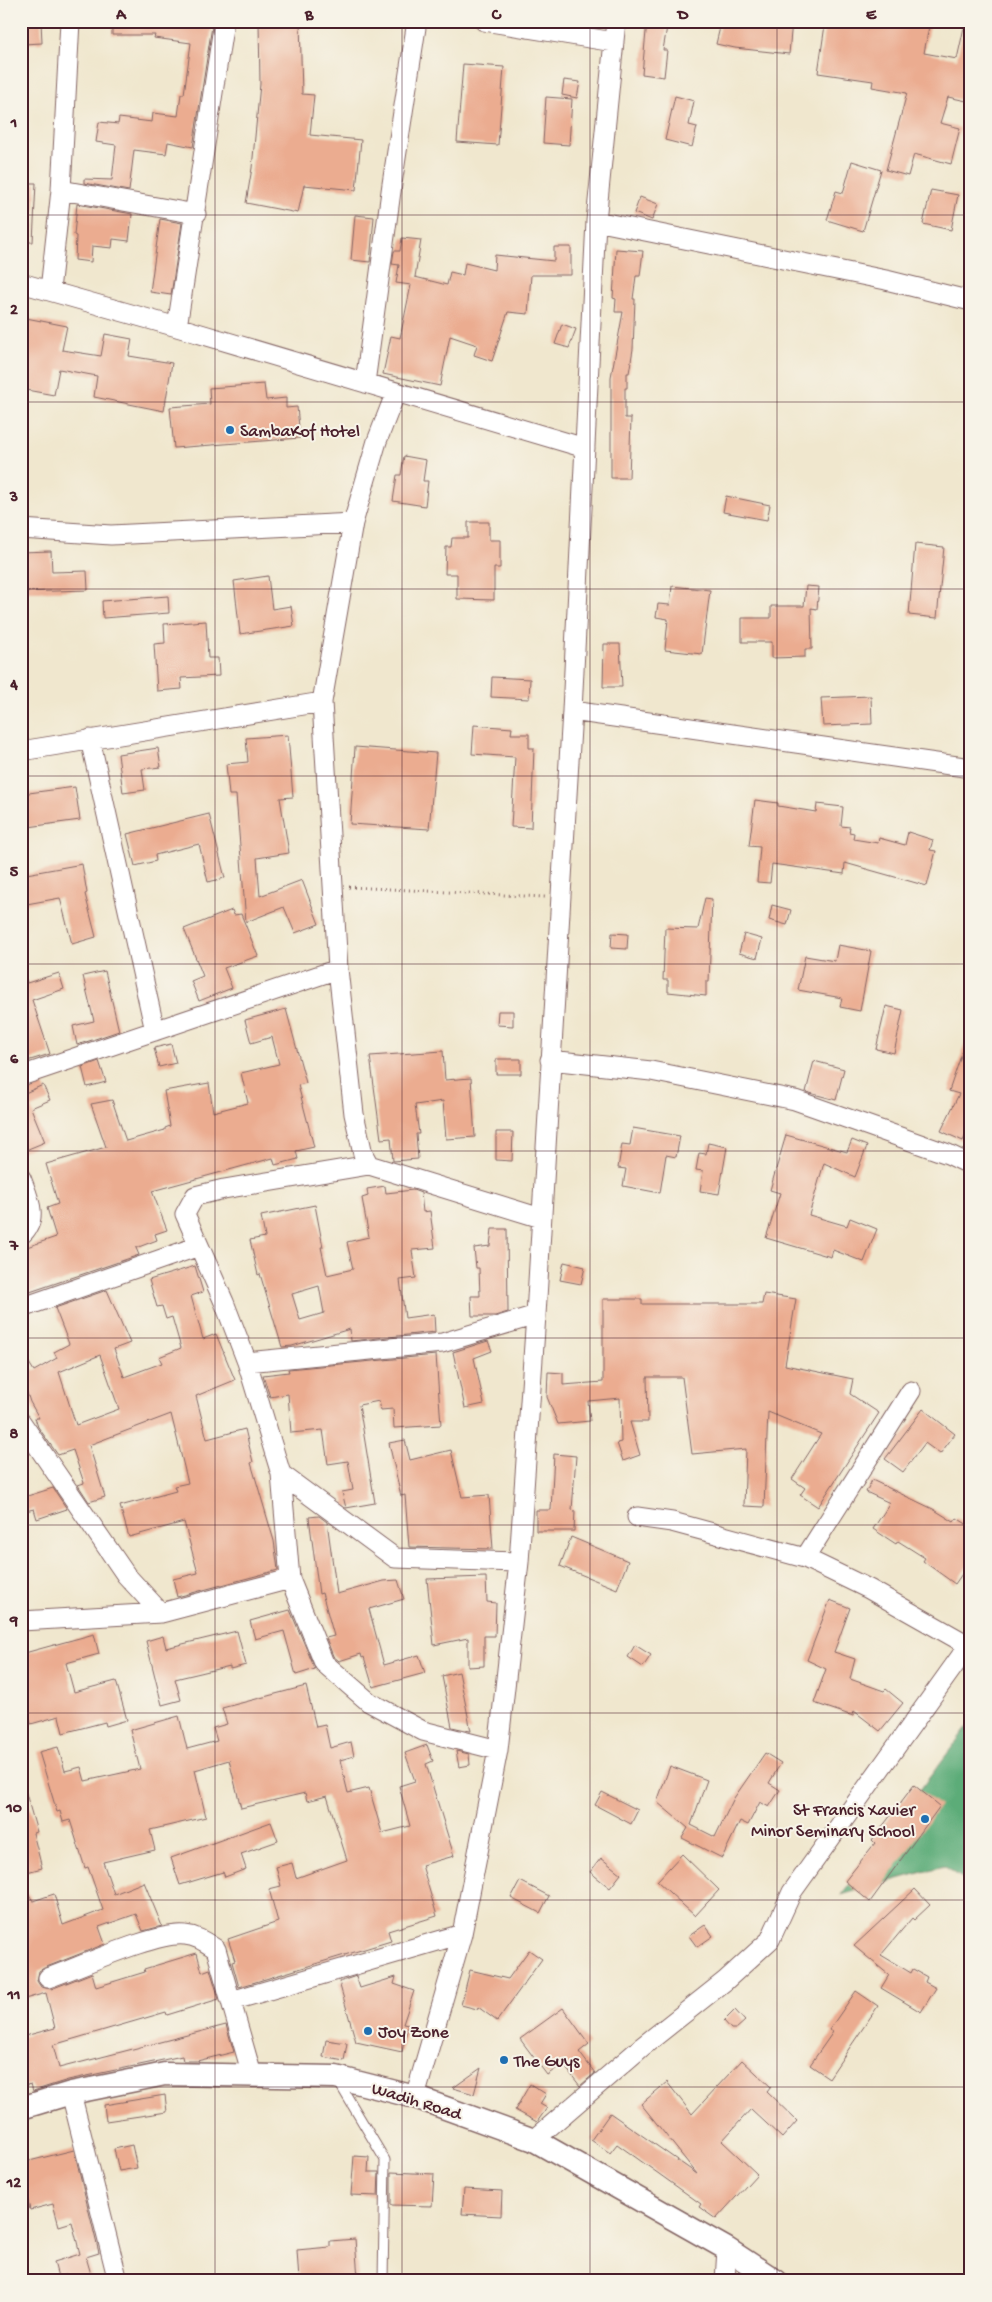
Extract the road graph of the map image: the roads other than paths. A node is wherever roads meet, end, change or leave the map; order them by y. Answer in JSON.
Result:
{"nodes":[{"id":1,"x":70,"y":21,"type":"edge"},
{"id":2,"x":224,"y":21,"type":"edge"},
{"id":3,"x":417,"y":21,"type":"edge"},
{"id":4,"x":484,"y":21,"type":"edge"},
{"id":5,"x":616,"y":21,"type":"edge"},
{"id":6,"x":614,"y":42,"type":"junction"},
{"id":7,"x":61,"y":190,"type":"junction"},
{"id":8,"x":196,"y":214,"type":"junction"},
{"id":9,"x":596,"y":221,"type":"junction"},
{"id":10,"x":21,"y":283,"type":"edge"},
{"id":11,"x":50,"y":290,"type":"junction"},
{"id":12,"x":971,"y":301,"type":"edge"},
{"id":13,"x":177,"y":327,"type":"junction"},
{"id":14,"x":365,"y":383,"type":"junction"},
{"id":15,"x":396,"y":392,"type":"junction"},
{"id":16,"x":585,"y":448,"type":"junction"},
{"id":17,"x":353,"y":523,"type":"junction"},
{"id":18,"x":21,"y":529,"type":"edge"},
{"id":19,"x":322,"y":702,"type":"junction"},
{"id":20,"x":572,"y":711,"type":"junction"},
{"id":21,"x":90,"y":739,"type":"junction"},
{"id":22,"x":21,"y":751,"type":"edge"},
{"id":23,"x":971,"y":768,"type":"edge"},
{"id":24,"x":338,"y":969,"type":"junction"},
{"id":25,"x":155,"y":1030,"type":"junction"},
{"id":26,"x":550,"y":1060,"type":"junction"},
{"id":27,"x":21,"y":1076,"type":"edge"},
{"id":28,"x":369,"y":1165,"type":"junction"},
{"id":29,"x":971,"y":1166,"type":"edge"},
{"id":30,"x":21,"y":1178,"type":"edge"},
{"id":31,"x":541,"y":1218,"type":"junction"},
{"id":32,"x":21,"y":1235,"type":"edge"},
{"id":33,"x":199,"y":1246,"type":"junction"},
{"id":34,"x":21,"y":1308,"type":"edge"},
{"id":35,"x":536,"y":1314,"type":"junction"},
{"id":36,"x":247,"y":1362,"type":"junction"},
{"id":37,"x":910,"y":1391,"type":"dead end"},
{"id":38,"x":21,"y":1422,"type":"edge"},
{"id":39,"x":281,"y":1474,"type":"junction"},
{"id":40,"x":637,"y":1517,"type":"dead end"},
{"id":41,"x":805,"y":1558,"type":"junction"},
{"id":42,"x":519,"y":1562,"type":"junction"},
{"id":43,"x":290,"y":1579,"type":"junction"},
{"id":44,"x":161,"y":1613,"type":"junction"},
{"id":45,"x":21,"y":1621,"type":"edge"},
{"id":46,"x":969,"y":1643,"type":"edge"},
{"id":47,"x":498,"y":1750,"type":"junction"},
{"id":48,"x":462,"y":1934,"type":"junction"},
{"id":49,"x":48,"y":1978,"type":"dead end"},
{"id":50,"x":231,"y":2001,"type":"junction"},
{"id":51,"x":252,"y":2074,"type":"junction"},
{"id":52,"x":336,"y":2077,"type":"junction"},
{"id":53,"x":71,"y":2093,"type":"junction"},
{"id":54,"x":415,"y":2097,"type":"junction"},
{"id":55,"x":21,"y":2108,"type":"edge"},
{"id":56,"x":534,"y":2140,"type":"junction"},
{"id":57,"x":726,"y":2249,"type":"junction"},
{"id":58,"x":118,"y":2281,"type":"edge"},
{"id":59,"x":383,"y":2281,"type":"edge"},
{"id":60,"x":725,"y":2281,"type":"edge"},
{"id":61,"x":776,"y":2281,"type":"edge"}],
"edges":[{"from":1,"to":7,"type":"street"},
{"from":2,"to":8,"type":"street"},
{"from":3,"to":14,"type":"street"},
{"from":4,"to":6,"type":"street"},
{"from":5,"to":6,"type":"street"},
{"from":6,"to":9,"type":"street"},
{"from":7,"to":8,"type":"street"},
{"from":7,"to":11,"type":"street"},
{"from":8,"to":13,"type":"street"},
{"from":9,"to":12,"type":"street"},
{"from":9,"to":16,"type":"street"},
{"from":10,"to":11,"type":"street"},
{"from":11,"to":13,"type":"street"},
{"from":13,"to":14,"type":"street"},
{"from":14,"to":15,"type":"street"},
{"from":15,"to":16,"type":"street"},
{"from":15,"to":17,"type":"street"},
{"from":16,"to":20,"type":"street"},
{"from":17,"to":18,"type":"street"},
{"from":17,"to":19,"type":"street"},
{"from":19,"to":21,"type":"street"},
{"from":19,"to":24,"type":"street"},
{"from":20,"to":23,"type":"street"},
{"from":20,"to":26,"type":"street"},
{"from":21,"to":22,"type":"street"},
{"from":21,"to":25,"type":"street"},
{"from":24,"to":25,"type":"street"},
{"from":24,"to":28,"type":"street"},
{"from":25,"to":27,"type":"street"},
{"from":26,"to":29,"type":"street"},
{"from":26,"to":31,"type":"street"},
{"from":28,"to":31,"type":"street"},
{"from":28,"to":33,"type":"street"},
{"from":30,"to":32,"type":"street"},
{"from":31,"to":35,"type":"street"},
{"from":33,"to":34,"type":"street"},
{"from":33,"to":36,"type":"street"},
{"from":35,"to":36,"type":"street"},
{"from":35,"to":42,"type":"street"},
{"from":36,"to":39,"type":"street"},
{"from":37,"to":41,"type":"street"},
{"from":38,"to":44,"type":"street"},
{"from":39,"to":42,"type":"street"},
{"from":39,"to":43,"type":"street"},
{"from":40,"to":41,"type":"street"},
{"from":41,"to":46,"type":"street"},
{"from":42,"to":47,"type":"street"},
{"from":43,"to":44,"type":"street"},
{"from":43,"to":47,"type":"street"},
{"from":44,"to":45,"type":"street"},
{"from":46,"to":56,"type":"street"},
{"from":47,"to":48,"type":"street"},
{"from":48,"to":50,"type":"street"},
{"from":48,"to":54,"type":"street"},
{"from":49,"to":50,"type":"street"},
{"from":50,"to":51,"type":"street"},
{"from":51,"to":52,"type":"street","name":"Wadih Road"},
{"from":51,"to":53,"type":"street","name":"Wadih Road"},
{"from":52,"to":54,"type":"street","name":"Wadih Road"},
{"from":52,"to":59,"type":"lane"},
{"from":53,"to":55,"type":"street","name":"Wadih Road"},
{"from":53,"to":58,"type":"street"},
{"from":54,"to":56,"type":"street","name":"Wadih Road"},
{"from":56,"to":57,"type":"street","name":"Wadih Road"},
{"from":57,"to":60,"type":"street"},
{"from":57,"to":61,"type":"street","name":"Wadih Road"}]}
